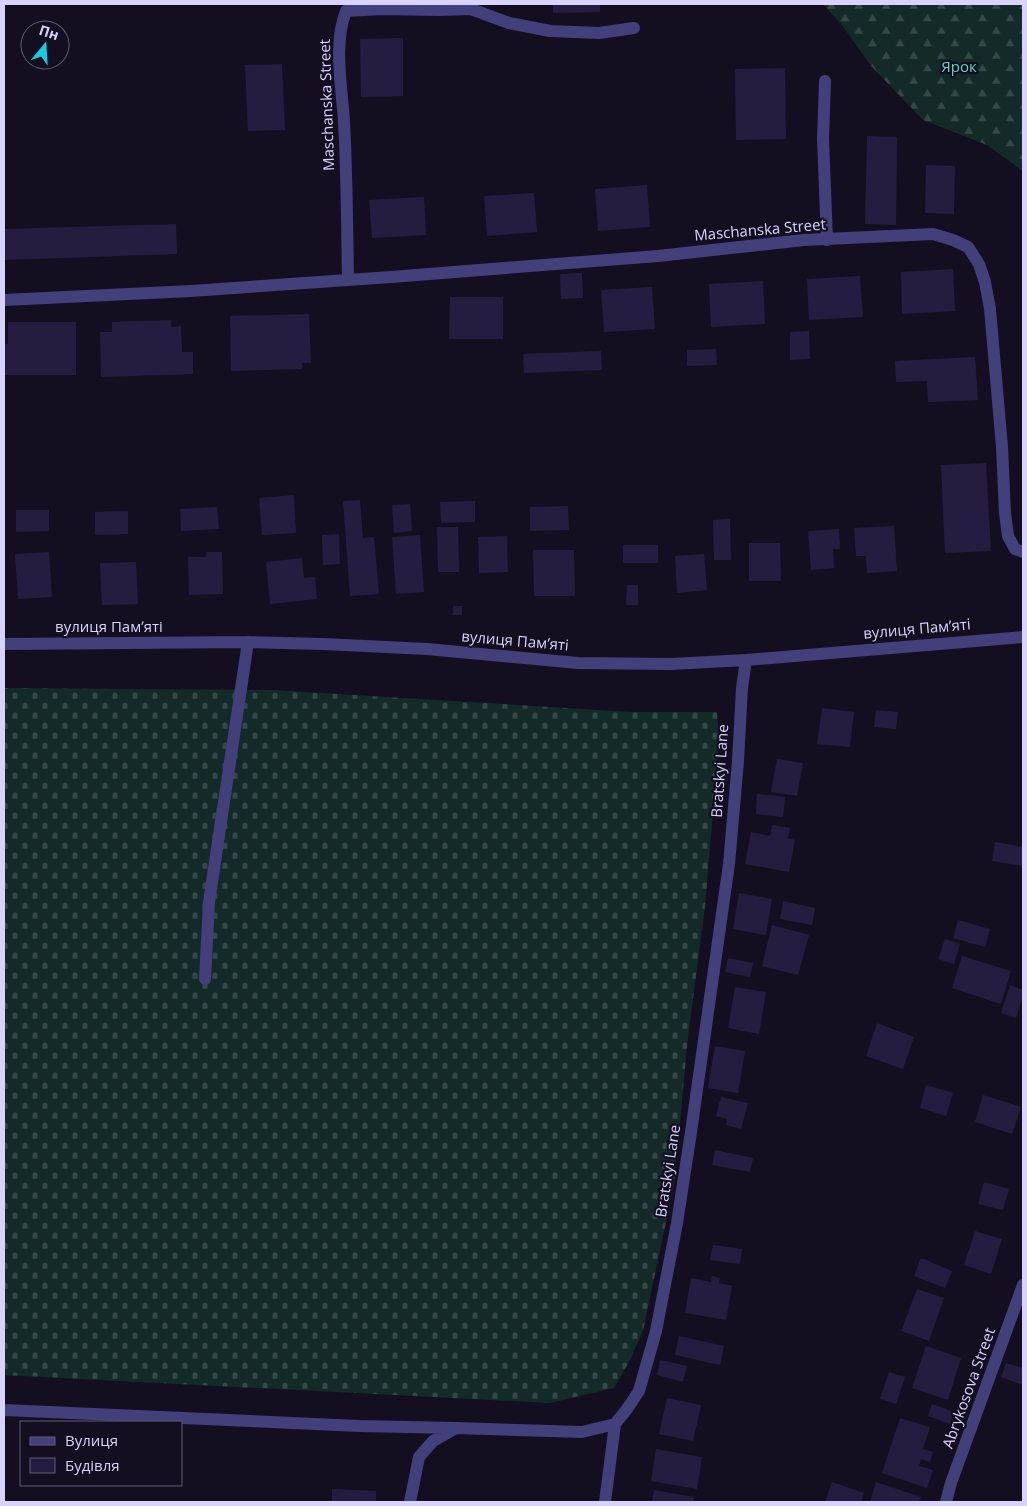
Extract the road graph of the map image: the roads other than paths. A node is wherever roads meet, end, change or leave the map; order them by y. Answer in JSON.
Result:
{"nodes":[{"id":1,"x":634,"y":28,"type":"dead end"},
{"id":2,"x":825,"y":81,"type":"dead end"},
{"id":3,"x":827,"y":240,"type":"junction"},
{"id":4,"x":348,"y":280,"type":"junction"},
{"id":5,"x":4,"y":300,"type":"edge"},
{"id":6,"x":1023,"y":552,"type":"edge"},
{"id":7,"x":1023,"y":636,"type":"edge"},
{"id":8,"x":248,"y":642,"type":"junction"},
{"id":9,"x":4,"y":644,"type":"edge"},
{"id":10,"x":746,"y":660,"type":"junction"},
{"id":11,"x":205,"y":979,"type":"dead end"},
{"id":12,"x":1023,"y":1284,"type":"edge"},
{"id":13,"x":4,"y":1410,"type":"edge"},
{"id":14,"x":615,"y":1424,"type":"junction"},
{"id":15,"x":456,"y":1428,"type":"junction"},
{"id":16,"x":410,"y":1502,"type":"edge"},
{"id":17,"x":605,"y":1502,"type":"edge"},
{"id":18,"x":946,"y":1502,"type":"edge"}],
"edges":[{"from":1,"to":4,"type":"street","name":"Maschanska Street"},
{"from":2,"to":3,"type":"street"},
{"from":3,"to":4,"type":"street","name":"Maschanska Street"},
{"from":3,"to":6,"type":"street","name":"Maschanska Street"},
{"from":4,"to":5,"type":"street","name":"Maschanska Street"},
{"from":7,"to":10,"type":"street","name":"вулиця Памʼяті"},
{"from":8,"to":9,"type":"street","name":"вулиця Памʼяті"},
{"from":8,"to":10,"type":"street","name":"вулиця Памʼяті"},
{"from":8,"to":11,"type":"street"},
{"from":10,"to":14,"type":"street","name":"Bratskyi Lane"},
{"from":12,"to":18,"type":"street","name":"Abrykosova Street"},
{"from":13,"to":15,"type":"street"},
{"from":14,"to":15,"type":"street"},
{"from":14,"to":17,"type":"street"},
{"from":15,"to":16,"type":"street"}]}
